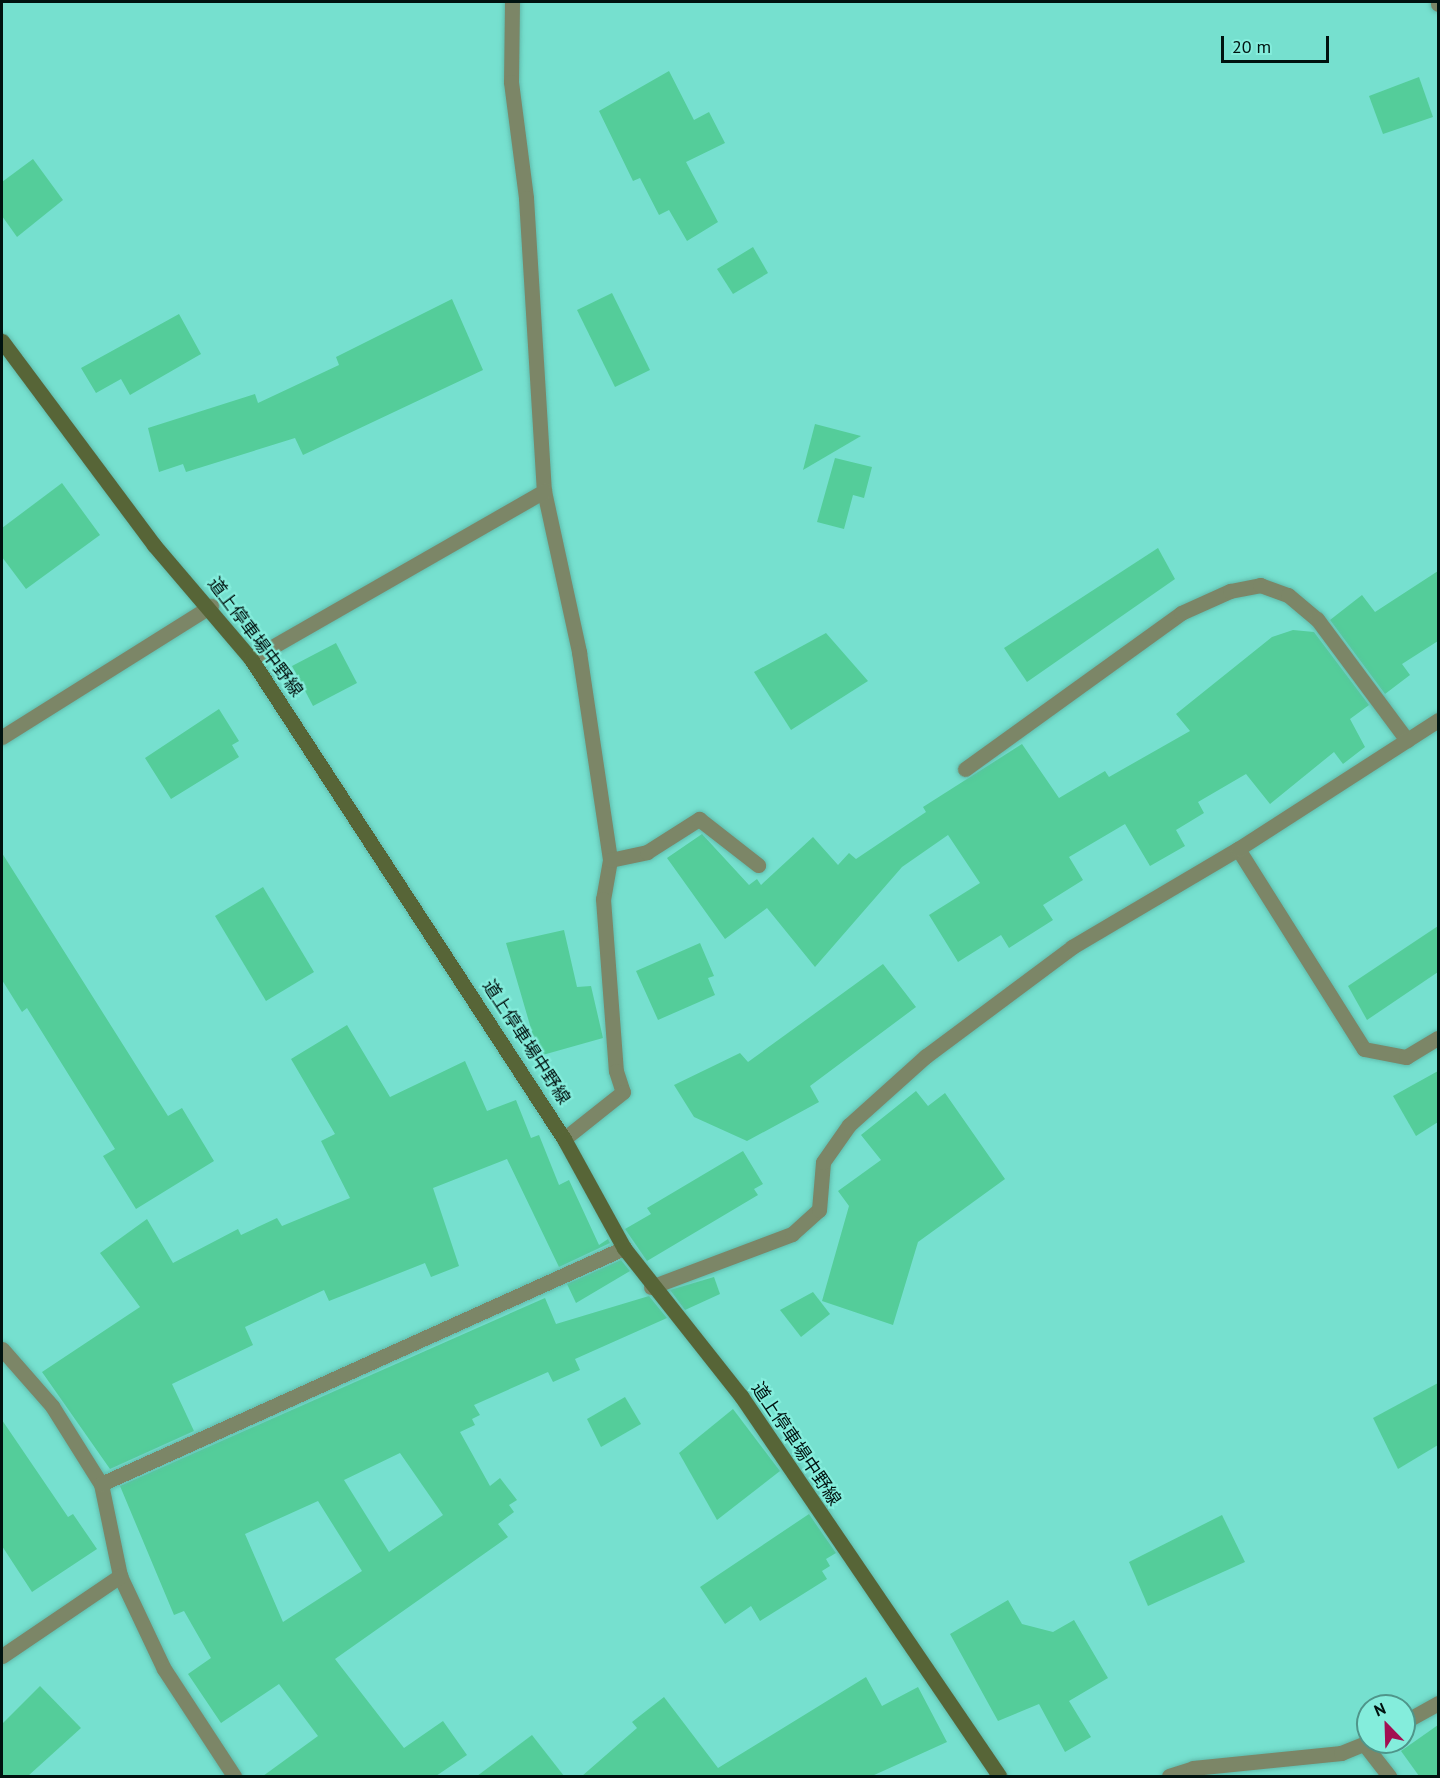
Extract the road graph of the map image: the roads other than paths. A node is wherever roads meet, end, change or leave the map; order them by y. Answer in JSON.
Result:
{"nodes":[{"id":1,"x":512,"y":2,"type":"edge"},
{"id":2,"x":2,"y":341,"type":"edge"},
{"id":3,"x":544,"y":491,"type":"junction"},
{"id":4,"x":210,"y":606,"type":"junction"},
{"id":5,"x":251,"y":660,"type":"junction"},
{"id":6,"x":1438,"y":720,"type":"edge"},
{"id":7,"x":2,"y":737,"type":"edge"},
{"id":8,"x":1407,"y":740,"type":"junction"},
{"id":9,"x":965,"y":769,"type":"dead end"},
{"id":10,"x":1238,"y":849,"type":"junction"},
{"id":11,"x":610,"y":860,"type":"junction"},
{"id":12,"x":758,"y":864,"type":"dead end"},
{"id":13,"x":1438,"y":1038,"type":"edge"},
{"id":14,"x":564,"y":1138,"type":"junction"},
{"id":15,"x":624,"y":1248,"type":"junction"},
{"id":16,"x":651,"y":1287,"type":"junction"},
{"id":17,"x":2,"y":1348,"type":"edge"},
{"id":18,"x":101,"y":1484,"type":"junction"},
{"id":19,"x":120,"y":1576,"type":"junction"},
{"id":20,"x":2,"y":1656,"type":"edge"},
{"id":21,"x":1438,"y":1704,"type":"edge"},
{"id":22,"x":1416,"y":1716,"type":"edge"},
{"id":23,"x":1356,"y":1747,"type":"edge"},
{"id":24,"x":1374,"y":1754,"type":"edge"},
{"id":25,"x":234,"y":1776,"type":"edge"},
{"id":26,"x":999,"y":1776,"type":"edge"},
{"id":27,"x":1169,"y":1776,"type":"edge"},
{"id":28,"x":1389,"y":1776,"type":"edge"}],
"edges":[{"from":1,"to":3,"type":"street"},
{"from":2,"to":4,"type":"main road","name":"道上停車場中野線"},
{"from":3,"to":5,"type":"street"},
{"from":3,"to":11,"type":"street"},
{"from":4,"to":5,"type":"main road","name":"道上停車場中野線"},
{"from":4,"to":7,"type":"street"},
{"from":5,"to":14,"type":"main road","name":"道上停車場中野線"},
{"from":6,"to":8,"type":"street"},
{"from":8,"to":9,"type":"street"},
{"from":8,"to":10,"type":"street"},
{"from":10,"to":13,"type":"street"},
{"from":10,"to":16,"type":"street"},
{"from":11,"to":12,"type":"street"},
{"from":11,"to":14,"type":"street"},
{"from":14,"to":15,"type":"main road","name":"道上停車場中野線"},
{"from":15,"to":16,"type":"main road","name":"道上停車場中野線"},
{"from":15,"to":18,"type":"street"},
{"from":16,"to":26,"type":"main road","name":"道上停車場中野線"},
{"from":17,"to":18,"type":"street"},
{"from":18,"to":19,"type":"street"},
{"from":19,"to":20,"type":"street"},
{"from":19,"to":25,"type":"street"},
{"from":21,"to":22,"type":"street"},
{"from":23,"to":27,"type":"street"},
{"from":24,"to":28,"type":"street"}]}
